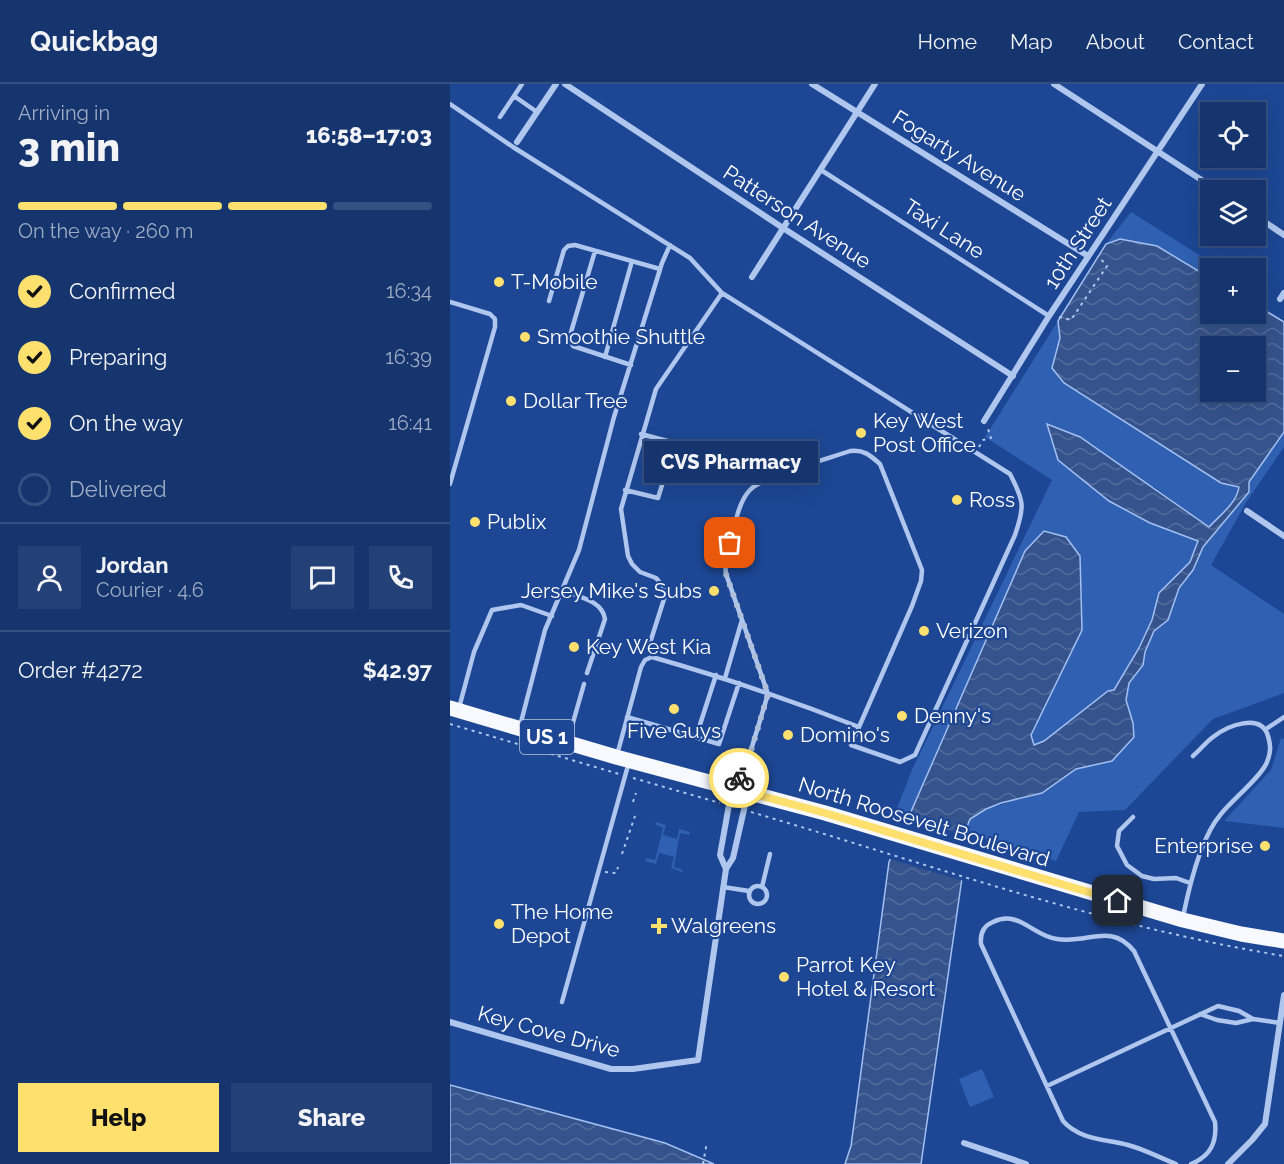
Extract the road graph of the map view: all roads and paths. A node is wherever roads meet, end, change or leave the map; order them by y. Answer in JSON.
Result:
{"nodes":[{"id":1,"x":522,"y":84,"type":"edge"},
{"id":2,"x":556,"y":84,"type":"edge"},
{"id":3,"x":565,"y":84,"type":"edge"},
{"id":4,"x":812,"y":84,"type":"edge"},
{"id":5,"x":875,"y":84,"type":"edge"},
{"id":6,"x":1054,"y":84,"type":"edge"},
{"id":7,"x":1202,"y":84,"type":"edge"},
{"id":8,"x":514,"y":96,"type":"junction"},
{"id":9,"x":450,"y":104,"type":"edge"},
{"id":10,"x":537,"y":112,"type":"junction"},
{"id":11,"x":857,"y":112,"type":"junction"},
{"id":12,"x":500,"y":117,"type":"dead end"},
{"id":13,"x":517,"y":142,"type":"dead end"},
{"id":14,"x":1158,"y":152,"type":"junction"},
{"id":15,"x":821,"y":170,"type":"junction"},
{"id":16,"x":1201,"y":180,"type":"edge"},
{"id":17,"x":1266,"y":223,"type":"edge"},
{"id":18,"x":783,"y":228,"type":"junction"},
{"id":19,"x":1284,"y":235,"type":"edge"},
{"id":20,"x":670,"y":245,"type":"junction"},
{"id":21,"x":595,"y":251,"type":"junction"},
{"id":22,"x":1088,"y":256,"type":"junction"},
{"id":23,"x":1098,"y":256,"type":"dead end"},
{"id":24,"x":632,"y":261,"type":"junction"},
{"id":25,"x":660,"y":269,"type":"junction"},
{"id":26,"x":752,"y":277,"type":"dead end"},
{"id":27,"x":722,"y":292,"type":"junction"},
{"id":28,"x":549,"y":301,"type":"dead end"},
{"id":29,"x":450,"y":302,"type":"edge"},
{"id":30,"x":1049,"y":316,"type":"junction"},
{"id":31,"x":1058,"y":317,"type":"dead end"},
{"id":32,"x":605,"y":357,"type":"junction"},
{"id":33,"x":631,"y":365,"type":"junction"},
{"id":34,"x":1013,"y":376,"type":"junction"},
{"id":35,"x":984,"y":421,"type":"joint"},
{"id":36,"x":641,"y":434,"type":"junction"},
{"id":37,"x":976,"y":453,"type":"junction"},
{"id":38,"x":450,"y":484,"type":"edge"},
{"id":39,"x":625,"y":490,"type":"junction"},
{"id":40,"x":1247,"y":511,"type":"dead end"},
{"id":41,"x":1284,"y":536,"type":"edge"},
{"id":42,"x":562,"y":590,"type":"junction"},
{"id":43,"x":552,"y":616,"type":"junction"},
{"id":44,"x":742,"y":621,"type":"junction"},
{"id":45,"x":652,"y":657,"type":"junction"},
{"id":46,"x":587,"y":673,"type":"dead end"},
{"id":47,"x":716,"y":675,"type":"junction"},
{"id":48,"x":725,"y":678,"type":"junction"},
{"id":49,"x":739,"y":683,"type":"junction"},
{"id":50,"x":584,"y":684,"type":"dead end"},
{"id":51,"x":768,"y":694,"type":"junction"},
{"id":52,"x":454,"y":709,"type":"edge"},
{"id":53,"x":627,"y":717,"type":"junction"},
{"id":54,"x":1284,"y":717,"type":"edge"},
{"id":55,"x":450,"y":724,"type":"edge"},
{"id":56,"x":859,"y":727,"type":"junction"},
{"id":57,"x":519,"y":728,"type":"junction"},
{"id":58,"x":1266,"y":729,"type":"junction"},
{"id":59,"x":696,"y":737,"type":"junction"},
{"id":60,"x":567,"y":743,"type":"junction"},
{"id":61,"x":1193,"y":756,"type":"dead end"},
{"id":62,"x":624,"y":764,"type":"junction"},
{"id":63,"x":744,"y":773,"type":"junction"},
{"id":64,"x":732,"y":788,"type":"junction"},
{"id":65,"x":748,"y":792,"type":"junction"},
{"id":66,"x":636,"y":793,"type":"dead end"},
{"id":67,"x":633,"y":802,"type":"dead end"},
{"id":68,"x":720,"y":803,"type":"dead end"},
{"id":69,"x":752,"y":812,"type":"dead end"},
{"id":70,"x":635,"y":816,"type":"dead end"},
{"id":71,"x":1133,"y":817,"type":"dead end"},
{"id":72,"x":622,"y":854,"type":"dead end"},
{"id":73,"x":770,"y":854,"type":"dead end"},
{"id":74,"x":618,"y":867,"type":"dead end"},
{"id":75,"x":726,"y":869,"type":"junction"},
{"id":76,"x":605,"y":872,"type":"dead end"},
{"id":77,"x":1190,"y":883,"type":"junction"},
{"id":78,"x":762,"y":887,"type":"junction"},
{"id":79,"x":723,"y":888,"type":"junction"},
{"id":80,"x":749,"y":891,"type":"junction"},
{"id":81,"x":1182,"y":920,"type":"junction"},
{"id":82,"x":1284,"y":941,"type":"edge"},
{"id":83,"x":1284,"y":956,"type":"edge"},
{"id":84,"x":1284,"y":995,"type":"edge"},
{"id":85,"x":562,"y":1002,"type":"dead end"},
{"id":86,"x":1200,"y":1014,"type":"junction"},
{"id":87,"x":1253,"y":1019,"type":"junction"},
{"id":88,"x":450,"y":1022,"type":"edge"},
{"id":89,"x":1280,"y":1023,"type":"junction"},
{"id":90,"x":1169,"y":1028,"type":"junction"},
{"id":91,"x":1047,"y":1086,"type":"junction"},
{"id":92,"x":708,"y":1142,"type":"dead end"},
{"id":93,"x":964,"y":1143,"type":"dead end"},
{"id":94,"x":703,"y":1164,"type":"edge"},
{"id":95,"x":1026,"y":1164,"type":"edge"},
{"id":96,"x":1176,"y":1164,"type":"edge"},
{"id":97,"x":1191,"y":1164,"type":"edge"},
{"id":98,"x":1228,"y":1164,"type":"edge"}],
"edges":[{"from":1,"to":8,"type":"lane"},
{"from":2,"to":10,"type":"street"},
{"from":3,"to":18,"type":"street","name":"Patterson Avenue"},
{"from":4,"to":11,"type":"street","name":"Fogarty Avenue"},
{"from":5,"to":11,"type":"street"},
{"from":6,"to":14,"type":"street"},
{"from":7,"to":14,"type":"street","name":"10th Street"},
{"from":8,"to":10,"type":"lane"},
{"from":8,"to":12,"type":"lane"},
{"from":9,"to":20,"type":"lane"},
{"from":10,"to":13,"type":"street"},
{"from":11,"to":15,"type":"street"},
{"from":11,"to":22,"type":"street","name":"Fogarty Avenue"},
{"from":14,"to":16,"type":"street"},
{"from":14,"to":22,"type":"street","name":"10th Street"},
{"from":15,"to":18,"type":"street"},
{"from":15,"to":30,"type":"lane","name":"Taxi Lane"},
{"from":17,"to":19,"type":"street"},
{"from":18,"to":26,"type":"street"},
{"from":18,"to":34,"type":"street","name":"Patterson Avenue"},
{"from":20,"to":25,"type":"lane"},
{"from":20,"to":27,"type":"lane"},
{"from":21,"to":24,"type":"lane"},
{"from":21,"to":28,"type":"lane"},
{"from":21,"to":32,"type":"lane"},
{"from":22,"to":30,"type":"street","name":"10th Street"},
{"from":23,"to":31,"type":"path"},
{"from":24,"to":25,"type":"lane"},
{"from":24,"to":32,"type":"lane"},
{"from":25,"to":33,"type":"lane"},
{"from":27,"to":36,"type":"lane"},
{"from":27,"to":37,"type":"lane"},
{"from":29,"to":38,"type":"lane"},
{"from":30,"to":34,"type":"street","name":"10th Street"},
{"from":32,"to":33,"type":"lane"},
{"from":33,"to":42,"type":"lane"},
{"from":34,"to":35,"type":"street","name":"10th Street"},
{"from":35,"to":37,"type":"path"},
{"from":36,"to":39,"type":"lane"},
{"from":36,"to":39,"type":"lane"},
{"from":37,"to":56,"type":"lane"},
{"from":39,"to":45,"type":"lane"},
{"from":40,"to":41,"type":"street"},
{"from":42,"to":43,"type":"lane"},
{"from":42,"to":46,"type":"lane"},
{"from":43,"to":52,"type":"lane"},
{"from":43,"to":57,"type":"lane"},
{"from":44,"to":48,"type":"lane"},
{"from":44,"to":51,"type":"lane"},
{"from":44,"to":56,"type":"lane"},
{"from":45,"to":47,"type":"lane"},
{"from":45,"to":53,"type":"lane"},
{"from":47,"to":48,"type":"lane"},
{"from":47,"to":59,"type":"lane"},
{"from":48,"to":49,"type":"lane"},
{"from":49,"to":51,"type":"lane"},
{"from":49,"to":59,"type":"lane"},
{"from":50,"to":60,"type":"lane"},
{"from":51,"to":56,"type":"lane"},
{"from":51,"to":63,"type":"lane"},
{"from":52,"to":57,"type":"main road","name":"North Roosevelt Boulevard","number":"US 1"},
{"from":53,"to":59,"type":"lane"},
{"from":53,"to":62,"type":"lane"},
{"from":54,"to":58,"type":"lane"},
{"from":55,"to":62,"type":"path"},
{"from":57,"to":60,"type":"main road","name":"North Roosevelt Boulevard","number":"US 1"},
{"from":58,"to":61,"type":"lane"},
{"from":58,"to":77,"type":"lane"},
{"from":60,"to":62,"type":"main road","name":"North Roosevelt Boulevard","number":"US 1"},
{"from":62,"to":64,"type":"main road","name":"North Roosevelt Boulevard","number":"US 1"},
{"from":62,"to":68,"type":"path"},
{"from":62,"to":85,"type":"lane"},
{"from":63,"to":64,"type":"street","name":"Key Cove Drive"},
{"from":63,"to":65,"type":"street","name":"Key Cove Drive"},
{"from":64,"to":65,"type":"main road","name":"North Roosevelt Boulevard","number":"US 1"},
{"from":64,"to":75,"type":"street","name":"Key Cove Drive"},
{"from":65,"to":75,"type":"street","name":"Key Cove Drive"},
{"from":65,"to":81,"type":"main road","name":"North Roosevelt Boulevard","number":"US 1"},
{"from":66,"to":67,"type":"path"},
{"from":69,"to":83,"type":"path"},
{"from":70,"to":72,"type":"path"},
{"from":71,"to":77,"type":"lane"},
{"from":73,"to":78,"type":"lane"},
{"from":74,"to":76,"type":"path"},
{"from":75,"to":79,"type":"street","name":"Key Cove Drive"},
{"from":77,"to":81,"type":"lane"},
{"from":78,"to":80,"type":"lane"},
{"from":78,"to":80,"type":"lane"},
{"from":79,"to":80,"type":"lane"},
{"from":79,"to":88,"type":"street","name":"Key Cove Drive"},
{"from":81,"to":82,"type":"main road","name":"North Roosevelt Boulevard","number":"US 1"},
{"from":84,"to":89,"type":"street"},
{"from":86,"to":87,"type":"lane"},
{"from":86,"to":87,"type":"lane"},
{"from":86,"to":90,"type":"lane"},
{"from":87,"to":89,"type":"lane"},
{"from":89,"to":98,"type":"street"},
{"from":90,"to":91,"type":"lane"},
{"from":90,"to":91,"type":"lane"},
{"from":90,"to":97,"type":"lane"},
{"from":91,"to":96,"type":"lane"},
{"from":92,"to":94,"type":"path"},
{"from":93,"to":95,"type":"street"}]}
